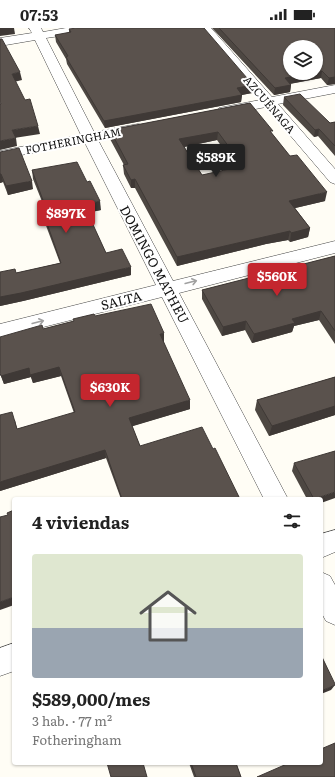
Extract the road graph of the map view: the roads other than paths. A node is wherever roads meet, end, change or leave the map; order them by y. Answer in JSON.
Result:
{"nodes":[{"id":1,"x":88,"y":28,"type":"edge"},
{"id":2,"x":205,"y":28,"type":"edge"},
{"id":3,"x":37,"y":32,"type":"edge"},
{"id":4,"x":0,"y":42,"type":"edge"},
{"id":5,"x":335,"y":89,"type":"edge"},
{"id":6,"x":268,"y":102,"type":"junction"},
{"id":7,"x":214,"y":113,"type":"edge"},
{"id":8,"x":151,"y":125,"type":"edge"},
{"id":9,"x":89,"y":137,"type":"junction"},
{"id":10,"x":0,"y":155,"type":"edge"},
{"id":11,"x":335,"y":179,"type":"edge"},
{"id":12,"x":335,"y":248,"type":"edge"},
{"id":13,"x":168,"y":288,"type":"junction"},
{"id":14,"x":0,"y":331,"type":"edge"},
{"id":15,"x":275,"y":497,"type":"edge"},
{"id":16,"x":335,"y":542,"type":"edge"},
{"id":17,"x":323,"y":545,"type":"edge"},
{"id":18,"x":323,"y":589,"type":"edge"},
{"id":19,"x":335,"y":612,"type":"edge"},
{"id":20,"x":12,"y":658,"type":"edge"},
{"id":21,"x":0,"y":662,"type":"edge"}],
"edges":[{"from":1,"to":3,"type":"street"},
{"from":2,"to":6,"type":"street","name":"AZCUÉNAGA"},
{"from":3,"to":4,"type":"street"},
{"from":3,"to":9,"type":"street","name":"DOMINGO MATHEU"},
{"from":5,"to":6,"type":"street"},
{"from":6,"to":7,"type":"street"},
{"from":6,"to":11,"type":"street","name":"AZCUÉNAGA"},
{"from":8,"to":9,"type":"street","name":"FOTHERINGHAM"},
{"from":9,"to":10,"type":"street","name":"FOTHERINGHAM"},
{"from":9,"to":13,"type":"street","name":"DOMINGO MATHEU"},
{"from":13,"to":12,"type":"street","name":"SALTA","one_way":true},
{"from":14,"to":13,"type":"street","name":"SALTA","one_way":true},
{"from":13,"to":15,"type":"street","name":"DOMINGO MATHEU"},
{"from":16,"to":17,"type":"street"},
{"from":18,"to":19,"type":"street"},
{"from":20,"to":21,"type":"street"}]}
